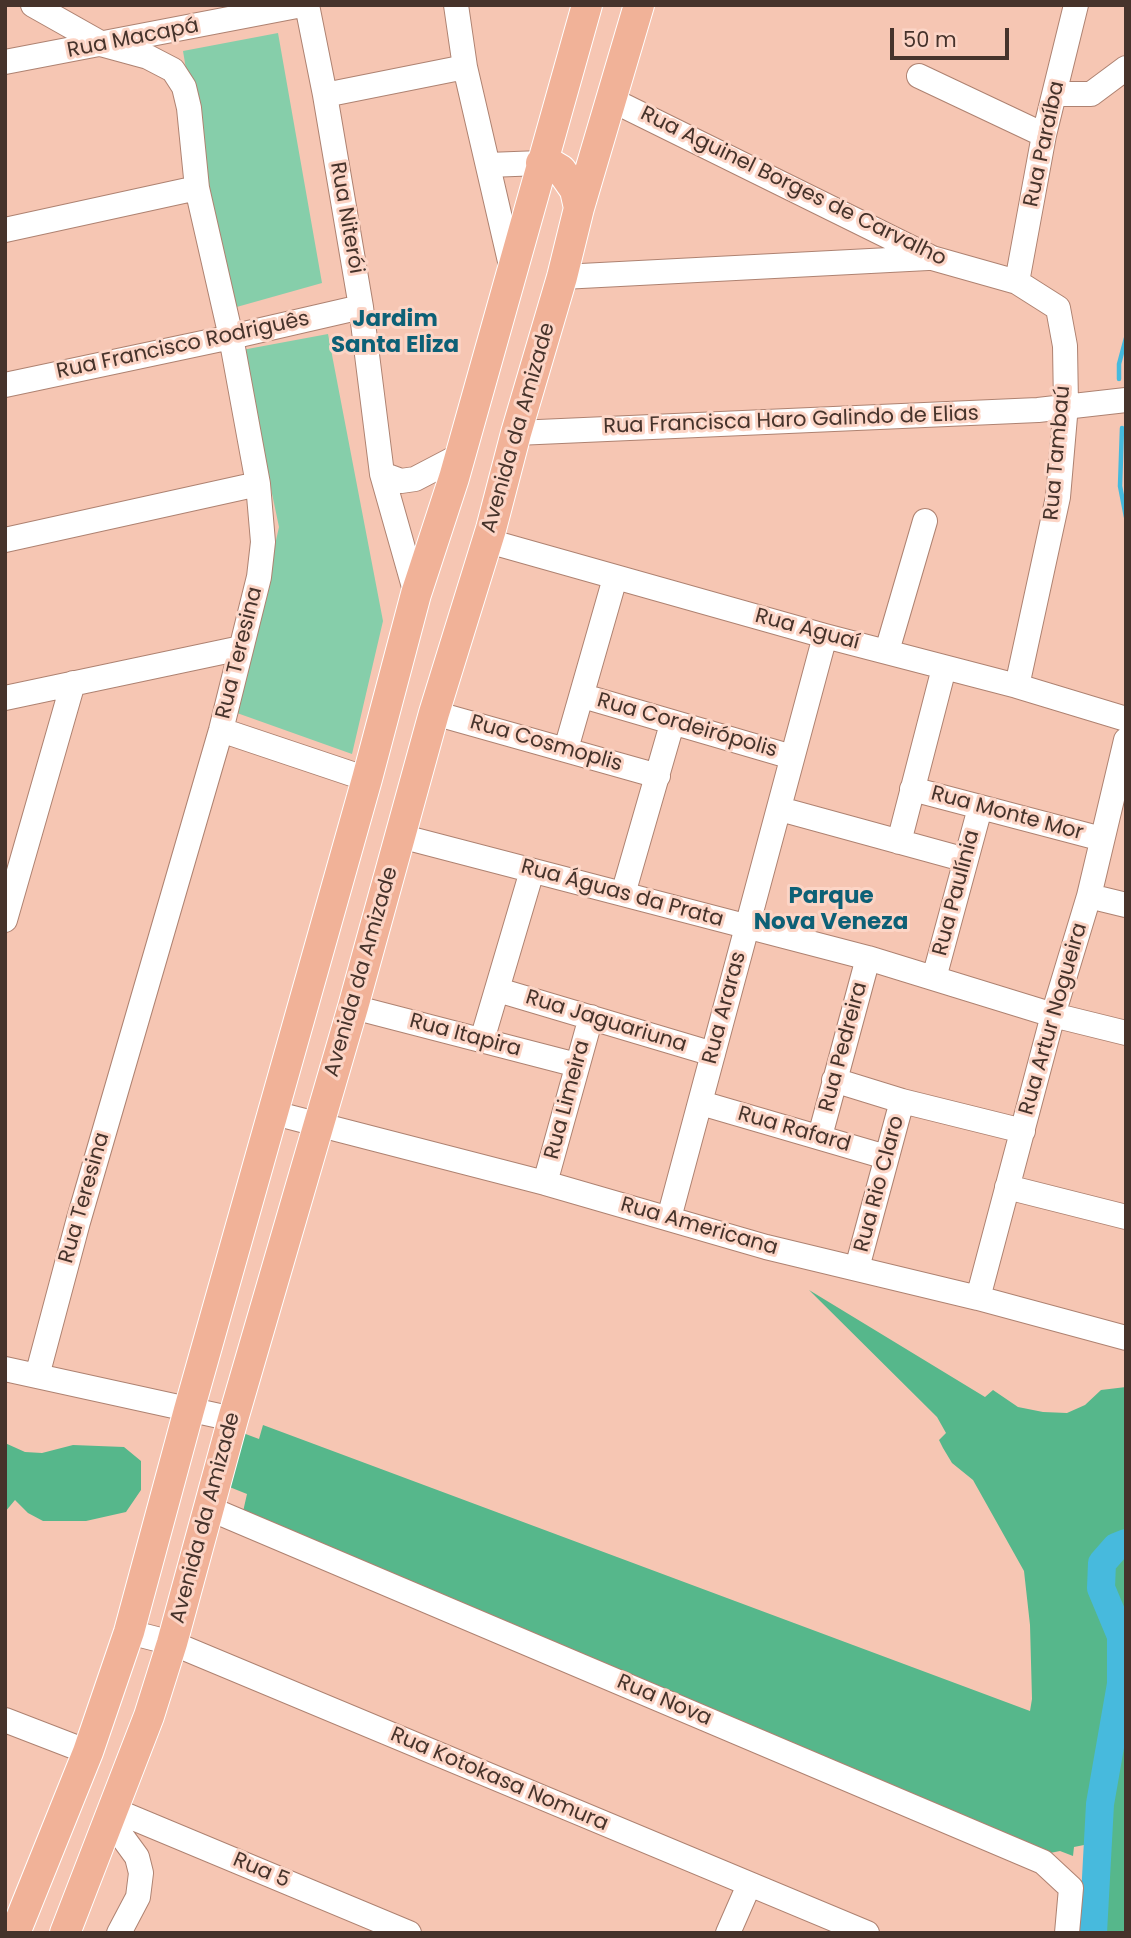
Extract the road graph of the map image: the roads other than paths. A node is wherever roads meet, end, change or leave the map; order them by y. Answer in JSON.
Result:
{"nodes":[{"id":1,"x":33,"y":5,"type":"edge"},
{"id":2,"x":304,"y":5,"type":"edge"},
{"id":3,"x":456,"y":5,"type":"edge"},
{"id":4,"x":587,"y":5,"type":"edge"},
{"id":5,"x":639,"y":5,"type":"edge"},
{"id":6,"x":1076,"y":6,"type":"edge"},
{"id":7,"x":253,"y":10,"type":"edge"},
{"id":8,"x":104,"y":45,"type":"junction"},
{"id":9,"x":5,"y":62,"type":"edge"},
{"id":10,"x":465,"y":67,"type":"junction"},
{"id":11,"x":1126,"y":68,"type":"edge"},
{"id":12,"x":919,"y":76,"type":"dead end"},
{"id":13,"x":1055,"y":94,"type":"junction"},
{"id":14,"x":325,"y":95,"type":"junction"},
{"id":15,"x":612,"y":100,"type":"junction"},
{"id":16,"x":1044,"y":135,"type":"junction"},
{"id":17,"x":541,"y":163,"type":"junction"},
{"id":18,"x":488,"y":165,"type":"junction"},
{"id":19,"x":197,"y":188,"type":"junction"},
{"id":20,"x":579,"y":208,"type":"junction"},
{"id":21,"x":5,"y":230,"type":"edge"},
{"id":22,"x":932,"y":258,"type":"junction"},
{"id":23,"x":512,"y":270,"type":"junction"},
{"id":24,"x":562,"y":278,"type":"junction"},
{"id":25,"x":1017,"y":282,"type":"junction"},
{"id":26,"x":361,"y":307,"type":"junction"},
{"id":27,"x":231,"y":337,"type":"junction"},
{"id":28,"x":5,"y":385,"type":"edge"},
{"id":29,"x":1126,"y":400,"type":"edge"},
{"id":30,"x":1066,"y":405,"type":"junction"},
{"id":31,"x":516,"y":433,"type":"junction"},
{"id":32,"x":459,"y":456,"type":"junction"},
{"id":33,"x":382,"y":474,"type":"junction"},
{"id":34,"x":258,"y":484,"type":"junction"},
{"id":35,"x":925,"y":521,"type":"dead end"},
{"id":36,"x":5,"y":540,"type":"edge"},
{"id":37,"x":488,"y":541,"type":"junction"},
{"id":38,"x":615,"y":578,"type":"junction"},
{"id":39,"x":416,"y":594,"type":"junction"},
{"id":40,"x":825,"y":636,"type":"junction"},
{"id":41,"x":241,"y":648,"type":"junction"},
{"id":42,"x":887,"y":651,"type":"junction"},
{"id":43,"x":452,"y":656,"type":"junction"},
{"id":44,"x":944,"y":668,"type":"junction"},
{"id":45,"x":73,"y":683,"type":"junction"},
{"id":46,"x":1017,"y":686,"type":"junction"},
{"id":47,"x":583,"y":696,"type":"junction"},
{"id":48,"x":5,"y":698,"type":"edge"},
{"id":49,"x":434,"y":713,"type":"junction"},
{"id":50,"x":1126,"y":719,"type":"edge"},
{"id":51,"x":672,"y":724,"type":"junction"},
{"id":52,"x":221,"y":730,"type":"junction"},
{"id":53,"x":1126,"y":740,"type":"edge"},
{"id":54,"x":566,"y":748,"type":"junction"},
{"id":55,"x":792,"y":757,"type":"junction"},
{"id":56,"x":658,"y":776,"type":"junction"},
{"id":57,"x":368,"y":779,"type":"junction"},
{"id":58,"x":912,"y":789,"type":"junction"},
{"id":59,"x":980,"y":808,"type":"junction"},
{"id":60,"x":780,"y":809,"type":"junction"},
{"id":61,"x":400,"y":836,"type":"junction"},
{"id":62,"x":1102,"y":839,"type":"junction"},
{"id":63,"x":899,"y":842,"type":"junction"},
{"id":64,"x":966,"y":860,"type":"junction"},
{"id":65,"x":532,"y":871,"type":"junction"},
{"id":66,"x":623,"y":894,"type":"junction"},
{"id":67,"x":1089,"y":896,"type":"junction"},
{"id":68,"x":1126,"y":905,"type":"edge"},
{"id":69,"x":5,"y":920,"type":"edge"},
{"id":70,"x":746,"y":928,"type":"junction"},
{"id":71,"x":868,"y":958,"type":"junction"},
{"id":72,"x":934,"y":978,"type":"junction"},
{"id":73,"x":498,"y":990,"type":"junction"},
{"id":74,"x":353,"y":1007,"type":"junction"},
{"id":75,"x":1054,"y":1015,"type":"junction"},
{"id":76,"x":591,"y":1017,"type":"junction"},
{"id":77,"x":1126,"y":1033,"type":"edge"},
{"id":78,"x":482,"y":1040,"type":"junction"},
{"id":79,"x":713,"y":1054,"type":"junction"},
{"id":80,"x":577,"y":1066,"type":"junction"},
{"id":81,"x":834,"y":1080,"type":"junction"},
{"id":82,"x":902,"y":1101,"type":"junction"},
{"id":83,"x":701,"y":1103,"type":"junction"},
{"id":84,"x":274,"y":1113,"type":"junction"},
{"id":85,"x":319,"y":1124,"type":"junction"},
{"id":86,"x":1023,"y":1131,"type":"junction"},
{"id":87,"x":820,"y":1136,"type":"junction"},
{"id":88,"x":886,"y":1157,"type":"junction"},
{"id":89,"x":545,"y":1183,"type":"junction"},
{"id":90,"x":1007,"y":1187,"type":"junction"},
{"id":91,"x":1126,"y":1217,"type":"edge"},
{"id":92,"x":670,"y":1218,"type":"junction"},
{"id":93,"x":857,"y":1268,"type":"junction"},
{"id":94,"x":978,"y":1298,"type":"junction"},
{"id":95,"x":1126,"y":1338,"type":"edge"},
{"id":96,"x":5,"y":1369,"type":"edge"},
{"id":97,"x":37,"y":1376,"type":"junction"},
{"id":98,"x":189,"y":1410,"type":"junction"},
{"id":99,"x":233,"y":1419,"type":"junction"},
{"id":100,"x":208,"y":1508,"type":"junction"},
{"id":101,"x":129,"y":1632,"type":"junction"},
{"id":102,"x":172,"y":1643,"type":"junction"},
{"id":103,"x":5,"y":1720,"type":"edge"},
{"id":104,"x":88,"y":1752,"type":"junction"},
{"id":105,"x":112,"y":1814,"type":"junction"},
{"id":106,"x":749,"y":1885,"type":"junction"},
{"id":107,"x":16,"y":1932,"type":"edge"},
{"id":108,"x":65,"y":1933,"type":"edge"},
{"id":109,"x":119,"y":1933,"type":"edge"},
{"id":110,"x":409,"y":1933,"type":"edge"},
{"id":111,"x":728,"y":1933,"type":"edge"},
{"id":112,"x":867,"y":1933,"type":"edge"},
{"id":113,"x":1068,"y":1933,"type":"edge"}],
"edges":[{"from":1,"to":8,"type":"street","name":"Rua Teresina"},
{"from":2,"to":7,"type":"street","name":"Rua Macapá"},
{"from":2,"to":14,"type":"street","name":"Rua Niterói"},
{"from":3,"to":10,"type":"street"},
{"from":4,"to":17,"type":"main road"},
{"from":5,"to":15,"type":"main road","name":"Avenida da Amizade"},
{"from":6,"to":13,"type":"street","name":"Rua Paraíba"},
{"from":7,"to":8,"type":"street","name":"Rua Macapá"},
{"from":8,"to":9,"type":"street","name":"Rua Macapá"},
{"from":8,"to":19,"type":"street","name":"Rua Teresina"},
{"from":10,"to":14,"type":"street"},
{"from":10,"to":18,"type":"street"},
{"from":11,"to":13,"type":"street"},
{"from":12,"to":16,"type":"street"},
{"from":13,"to":16,"type":"street","name":"Rua Paraíba"},
{"from":14,"to":26,"type":"street","name":"Rua Niterói"},
{"from":15,"to":20,"type":"main road","name":"Avenida da Amizade"},
{"from":15,"to":22,"type":"street","name":"Rua Aguinel Borges de Carvalho"},
{"from":16,"to":25,"type":"street","name":"Rua Paraíba"},
{"from":17,"to":18,"type":"street"},
{"from":17,"to":20,"type":"main road"},
{"from":17,"to":23,"type":"main road"},
{"from":18,"to":23,"type":"street"},
{"from":19,"to":21,"type":"street"},
{"from":19,"to":27,"type":"street","name":"Rua Teresina"},
{"from":20,"to":24,"type":"main road","name":"Avenida da Amizade"},
{"from":22,"to":24,"type":"street"},
{"from":22,"to":25,"type":"street","name":"Rua Aguinel Borges de Carvalho"},
{"from":23,"to":32,"type":"main road"},
{"from":24,"to":31,"type":"main road","name":"Avenida da Amizade"},
{"from":25,"to":30,"type":"street","name":"Rua Tambaú"},
{"from":26,"to":27,"type":"street","name":"Rua Francisco Rodriguês"},
{"from":26,"to":33,"type":"street","name":"Rua Niterói"},
{"from":27,"to":28,"type":"street","name":"Rua Francisco Rodriguês"},
{"from":27,"to":34,"type":"street","name":"Rua Teresina"},
{"from":29,"to":30,"type":"street","name":"Rua Francisca Haro Galindo de Elias"},
{"from":30,"to":31,"type":"street","name":"Rua Francisca Haro Galindo de Elias"},
{"from":30,"to":46,"type":"street","name":"Rua Tambaú"},
{"from":31,"to":37,"type":"main road","name":"Avenida da Amizade"},
{"from":32,"to":33,"type":"street"},
{"from":32,"to":39,"type":"main road"},
{"from":33,"to":39,"type":"street","name":"Rua Niterói"},
{"from":34,"to":36,"type":"street"},
{"from":34,"to":41,"type":"street","name":"Rua Teresina"},
{"from":35,"to":42,"type":"street"},
{"from":37,"to":38,"type":"street","name":"Rua Aguaí"},
{"from":37,"to":43,"type":"main road","name":"Avenida da Amizade"},
{"from":38,"to":40,"type":"street","name":"Rua Aguaí"},
{"from":38,"to":47,"type":"street"},
{"from":39,"to":43,"type":"main road"},
{"from":39,"to":57,"type":"main road"},
{"from":40,"to":42,"type":"street","name":"Rua Aguaí"},
{"from":40,"to":55,"type":"street","name":"Rua Araras"},
{"from":41,"to":45,"type":"street"},
{"from":41,"to":52,"type":"street","name":"Rua Teresina"},
{"from":42,"to":44,"type":"street","name":"Rua Aguaí"},
{"from":43,"to":49,"type":"main road","name":"Avenida da Amizade"},
{"from":44,"to":46,"type":"street","name":"Rua Aguaí"},
{"from":44,"to":58,"type":"street"},
{"from":45,"to":48,"type":"street"},
{"from":45,"to":69,"type":"street"},
{"from":46,"to":50,"type":"street","name":"Rua Aguaí"},
{"from":47,"to":51,"type":"street","name":"Rua Cordeirópolis"},
{"from":47,"to":54,"type":"street"},
{"from":49,"to":54,"type":"street","name":"Rua Cosmoplis"},
{"from":49,"to":61,"type":"main road","name":"Avenida da Amizade"},
{"from":51,"to":55,"type":"street","name":"Rua Cordeirópolis"},
{"from":51,"to":56,"type":"street"},
{"from":52,"to":57,"type":"street"},
{"from":52,"to":97,"type":"street","name":"Rua Teresina"},
{"from":53,"to":62,"type":"street","name":"Rua Artur Nogueira"},
{"from":54,"to":56,"type":"street","name":"Rua Cosmoplis"},
{"from":55,"to":60,"type":"street","name":"Rua Araras"},
{"from":56,"to":66,"type":"street"},
{"from":57,"to":84,"type":"main road"},
{"from":58,"to":59,"type":"street","name":"Rua Monte Mor"},
{"from":58,"to":63,"type":"street"},
{"from":59,"to":62,"type":"street","name":"Rua Monte Mor"},
{"from":59,"to":64,"type":"street","name":"Rua Paulínia"},
{"from":60,"to":63,"type":"street"},
{"from":60,"to":70,"type":"street","name":"Rua Araras"},
{"from":61,"to":65,"type":"street","name":"Rua Águas da Prata"},
{"from":61,"to":74,"type":"main road","name":"Avenida da Amizade"},
{"from":62,"to":67,"type":"street","name":"Rua Artur Nogueira"},
{"from":63,"to":64,"type":"street"},
{"from":64,"to":72,"type":"street","name":"Rua Paulínia"},
{"from":65,"to":66,"type":"street","name":"Rua Águas da Prata"},
{"from":65,"to":73,"type":"street"},
{"from":66,"to":70,"type":"street","name":"Rua Águas da Prata"},
{"from":67,"to":68,"type":"street"},
{"from":67,"to":75,"type":"street","name":"Rua Artur Nogueira"},
{"from":70,"to":71,"type":"street","name":"Rua Águas da Prata"},
{"from":70,"to":79,"type":"street","name":"Rua Araras"},
{"from":71,"to":72,"type":"street","name":"Rua Águas da Prata"},
{"from":71,"to":81,"type":"street","name":"Rua Pedreira"},
{"from":72,"to":75,"type":"street","name":"Rua Águas da Prata"},
{"from":73,"to":76,"type":"street","name":"Rua Jaguariuna"},
{"from":73,"to":78,"type":"street"},
{"from":74,"to":78,"type":"street","name":"Rua Itapira"},
{"from":74,"to":85,"type":"main road","name":"Avenida da Amizade"},
{"from":75,"to":77,"type":"street","name":"Rua Águas da Prata"},
{"from":75,"to":86,"type":"street","name":"Rua Artur Nogueira"},
{"from":76,"to":79,"type":"street","name":"Rua Jaguariuna"},
{"from":76,"to":80,"type":"street","name":"Rua Limeira"},
{"from":78,"to":80,"type":"street","name":"Rua Itapira"},
{"from":79,"to":83,"type":"street","name":"Rua Araras"},
{"from":80,"to":89,"type":"street","name":"Rua Limeira"},
{"from":81,"to":82,"type":"street"},
{"from":81,"to":87,"type":"street","name":"Rua Pedreira"},
{"from":82,"to":86,"type":"street"},
{"from":82,"to":88,"type":"street","name":"Rua Rio Claro"},
{"from":83,"to":87,"type":"street","name":"Rua Rafard"},
{"from":83,"to":92,"type":"street","name":"Rua Araras"},
{"from":84,"to":85,"type":"street","name":"Rua Americana"},
{"from":84,"to":98,"type":"main road"},
{"from":85,"to":89,"type":"street","name":"Rua Americana"},
{"from":85,"to":99,"type":"main road","name":"Avenida da Amizade"},
{"from":86,"to":90,"type":"street","name":"Rua Artur Nogueira"},
{"from":87,"to":88,"type":"street","name":"Rua Rafard"},
{"from":88,"to":93,"type":"street","name":"Rua Rio Claro"},
{"from":89,"to":92,"type":"street","name":"Rua Americana"},
{"from":90,"to":91,"type":"street"},
{"from":90,"to":94,"type":"street","name":"Rua Artur Nogueira"},
{"from":92,"to":93,"type":"street","name":"Rua Americana"},
{"from":93,"to":94,"type":"street","name":"Rua Americana"},
{"from":94,"to":95,"type":"street","name":"Rua Americana"},
{"from":96,"to":97,"type":"street"},
{"from":97,"to":98,"type":"street"},
{"from":98,"to":99,"type":"street"},
{"from":98,"to":101,"type":"main road"},
{"from":99,"to":100,"type":"main road","name":"Avenida da Amizade"},
{"from":100,"to":102,"type":"main road","name":"Avenida da Amizade"},
{"from":100,"to":113,"type":"street","name":"Rua Nova"},
{"from":101,"to":102,"type":"street","name":"Rua Kotokasa Nomura"},
{"from":101,"to":104,"type":"main road"},
{"from":102,"to":105,"type":"main road","name":"Avenida da Amizade"},
{"from":102,"to":106,"type":"street","name":"Rua Kotokasa Nomura"},
{"from":103,"to":104,"type":"street"},
{"from":104,"to":107,"type":"main road"},
{"from":105,"to":108,"type":"main road","name":"Avenida da Amizade"},
{"from":105,"to":109,"type":"street"},
{"from":105,"to":110,"type":"street","name":"Rua 5"},
{"from":106,"to":111,"type":"street"},
{"from":106,"to":112,"type":"street","name":"Rua Kotokasa Nomura"}]}
